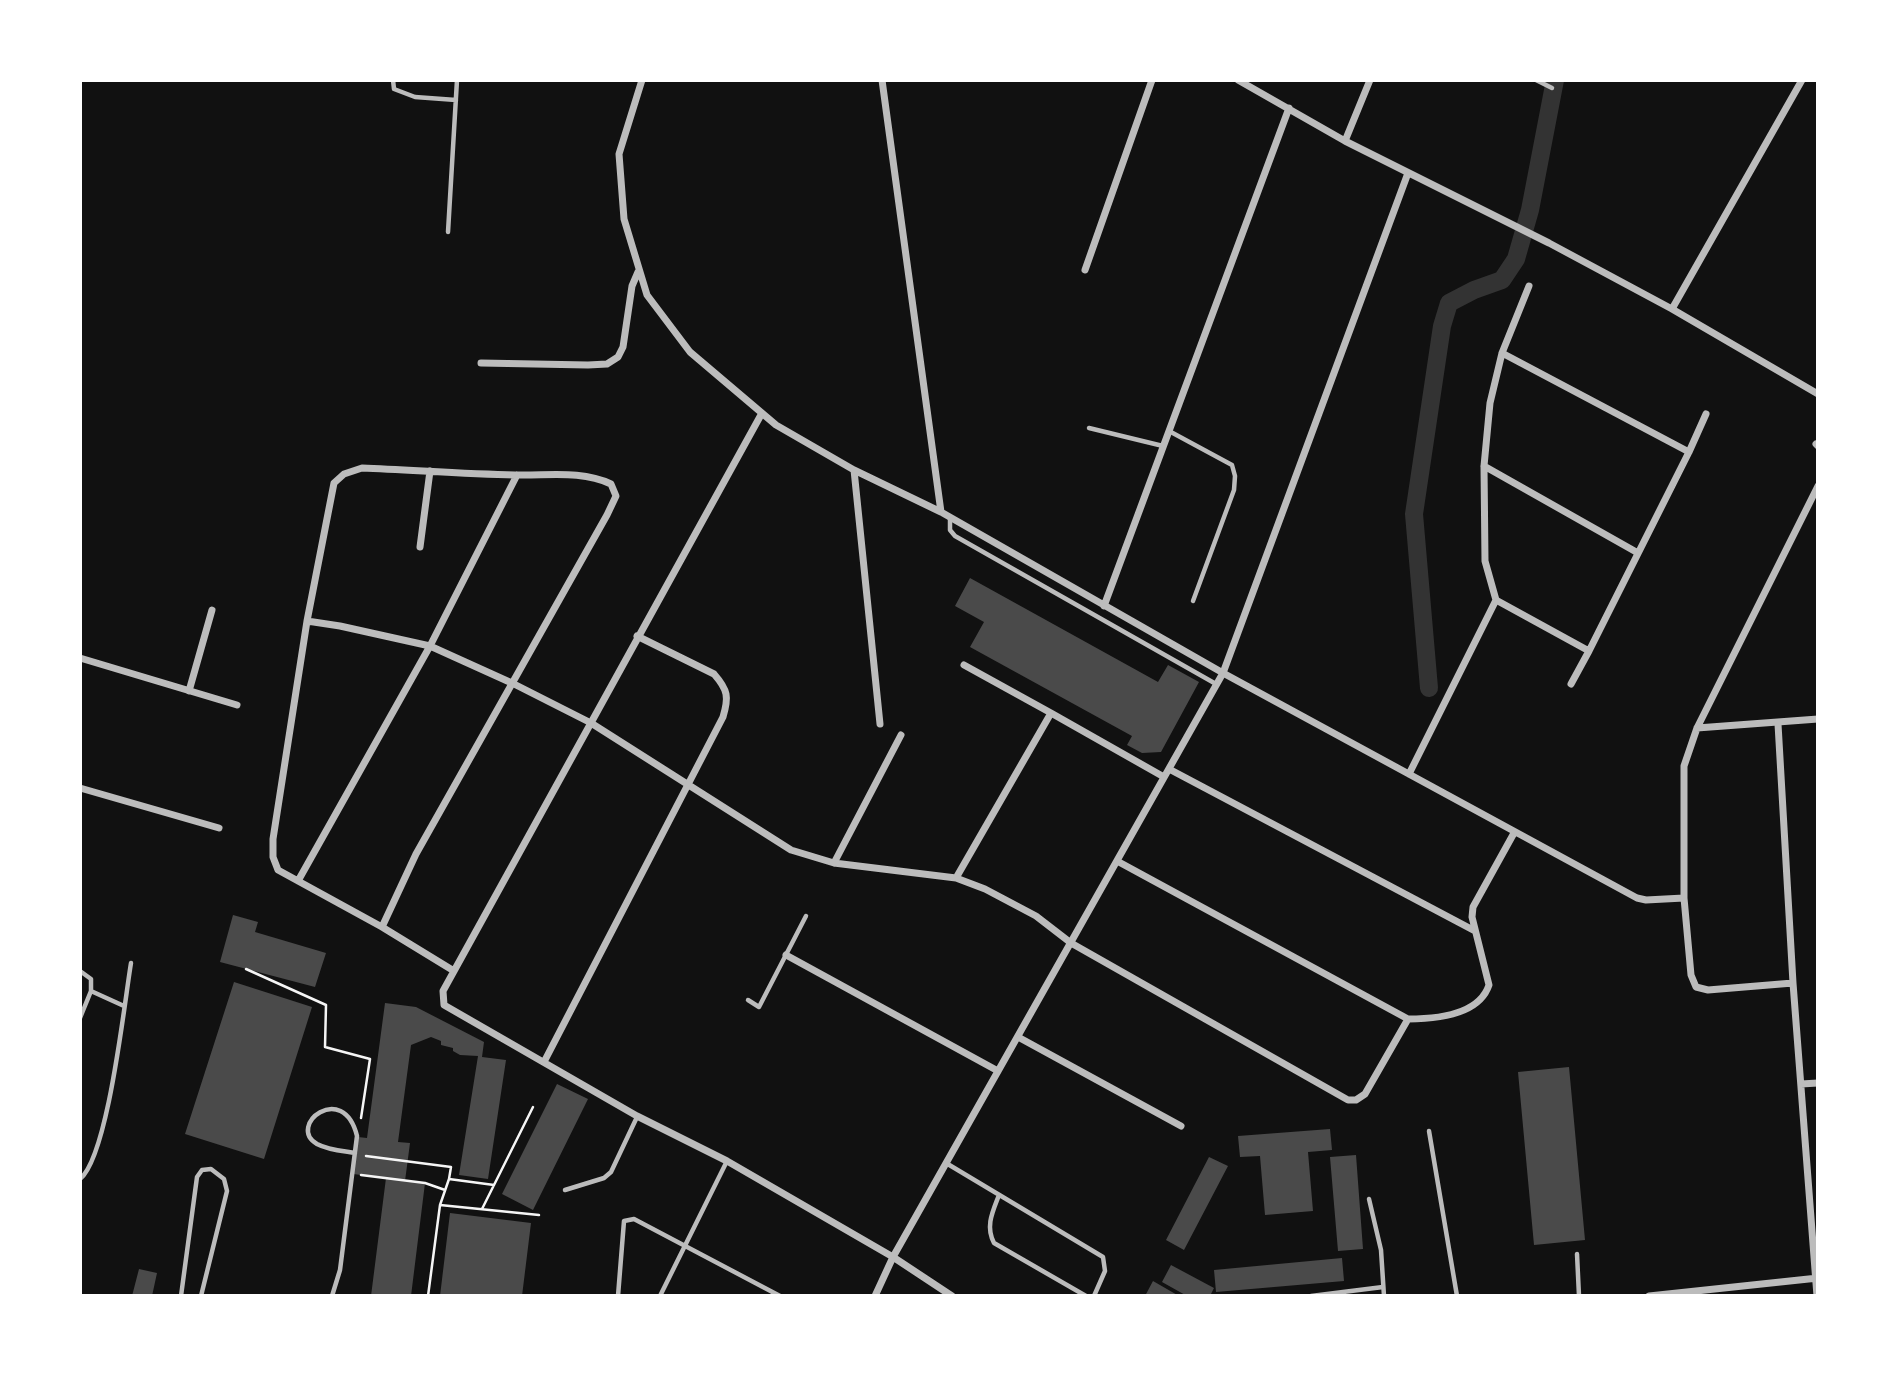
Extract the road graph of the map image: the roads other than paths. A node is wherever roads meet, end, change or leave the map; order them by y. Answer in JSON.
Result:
{"nodes":[{"id":1,"x":393,"y":80,"type":"edge"},
{"id":2,"x":457,"y":80,"type":"edge"},
{"id":3,"x":642,"y":80,"type":"edge"},
{"id":4,"x":882,"y":80,"type":"edge"},
{"id":5,"x":1152,"y":80,"type":"edge"},
{"id":6,"x":1238,"y":80,"type":"edge"},
{"id":7,"x":1370,"y":80,"type":"edge"},
{"id":8,"x":1536,"y":80,"type":"edge"},
{"id":9,"x":1802,"y":80,"type":"edge"},
{"id":10,"x":1552,"y":88,"type":"dead end"},
{"id":11,"x":456,"y":100,"type":"junction"},
{"id":12,"x":1289,"y":108,"type":"junction"},
{"id":13,"x":1345,"y":141,"type":"junction"},
{"id":14,"x":1408,"y":173,"type":"junction"},
{"id":15,"x":448,"y":232,"type":"dead end"},
{"id":16,"x":1085,"y":270,"type":"dead end"},
{"id":17,"x":638,"y":272,"type":"junction"},
{"id":18,"x":1529,"y":286,"type":"dead end"},
{"id":19,"x":1672,"y":309,"type":"junction"},
{"id":20,"x":1502,"y":353,"type":"junction"},
{"id":21,"x":481,"y":363,"type":"dead end"},
{"id":22,"x":1818,"y":394,"type":"edge"},
{"id":23,"x":762,"y":413,"type":"junction"},
{"id":24,"x":1706,"y":414,"type":"dead end"},
{"id":25,"x":1090,"y":428,"type":"dead end"},
{"id":26,"x":1168,"y":431,"type":"junction"},
{"id":27,"x":1163,"y":446,"type":"junction"},
{"id":28,"x":1689,"y":452,"type":"junction"},
{"id":29,"x":1484,"y":466,"type":"junction"},
{"id":30,"x":854,"y":470,"type":"junction"},
{"id":31,"x":430,"y":471,"type":"junction"},
{"id":32,"x":517,"y":475,"type":"junction"},
{"id":33,"x":1817,"y":486,"type":"edge"},
{"id":34,"x":941,"y":512,"type":"junction"},
{"id":35,"x":950,"y":517,"type":"junction"},
{"id":36,"x":420,"y":547,"type":"dead end"},
{"id":37,"x":1638,"y":553,"type":"junction"},
{"id":38,"x":1496,"y":600,"type":"junction"},
{"id":39,"x":1193,"y":601,"type":"dead end"},
{"id":40,"x":1104,"y":606,"type":"junction"},
{"id":41,"x":212,"y":610,"type":"dead end"},
{"id":42,"x":307,"y":621,"type":"junction"},
{"id":43,"x":637,"y":636,"type":"junction"},
{"id":44,"x":430,"y":646,"type":"junction"},
{"id":45,"x":1589,"y":651,"type":"junction"},
{"id":46,"x":80,"y":658,"type":"edge"},
{"id":47,"x":964,"y":665,"type":"dead end"},
{"id":48,"x":1223,"y":673,"type":"junction"},
{"id":49,"x":514,"y":684,"type":"junction"},
{"id":50,"x":1216,"y":684,"type":"junction"},
{"id":51,"x":1571,"y":684,"type":"dead end"},
{"id":52,"x":189,"y":691,"type":"junction"},
{"id":53,"x":237,"y":705,"type":"dead end"},
{"id":54,"x":1051,"y":713,"type":"junction"},
{"id":55,"x":1818,"y":719,"type":"edge"},
{"id":56,"x":591,"y":723,"type":"junction"},
{"id":57,"x":880,"y":724,"type":"dead end"},
{"id":58,"x":1778,"y":724,"type":"junction"},
{"id":59,"x":1697,"y":728,"type":"junction"},
{"id":60,"x":901,"y":735,"type":"dead end"},
{"id":61,"x":1169,"y":769,"type":"junction"},
{"id":62,"x":1409,"y":774,"type":"junction"},
{"id":63,"x":1164,"y":777,"type":"junction"},
{"id":64,"x":687,"y":786,"type":"junction"},
{"id":65,"x":80,"y":788,"type":"edge"},
{"id":66,"x":219,"y":828,"type":"dead end"},
{"id":67,"x":1514,"y":833,"type":"junction"},
{"id":68,"x":1117,"y":861,"type":"junction"},
{"id":69,"x":834,"y":863,"type":"junction"},
{"id":70,"x":956,"y":878,"type":"junction"},
{"id":71,"x":299,"y":881,"type":"junction"},
{"id":72,"x":1684,"y":898,"type":"junction"},
{"id":73,"x":806,"y":916,"type":"dead end"},
{"id":74,"x":382,"y":927,"type":"junction"},
{"id":75,"x":1475,"y":931,"type":"junction"},
{"id":76,"x":1071,"y":943,"type":"junction"},
{"id":77,"x":786,"y":955,"type":"junction"},
{"id":78,"x":131,"y":964,"type":"dead end"},
{"id":79,"x":80,"y":971,"type":"edge"},
{"id":80,"x":454,"y":971,"type":"junction"},
{"id":81,"x":1793,"y":983,"type":"junction"},
{"id":82,"x":91,"y":991,"type":"junction"},
{"id":83,"x":748,"y":1000,"type":"dead end"},
{"id":84,"x":124,"y":1006,"type":"junction"},
{"id":85,"x":80,"y":1017,"type":"edge"},
{"id":86,"x":1408,"y":1018,"type":"junction"},
{"id":87,"x":1018,"y":1037,"type":"junction"},
{"id":88,"x":544,"y":1062,"type":"junction"},
{"id":89,"x":998,"y":1071,"type":"junction"},
{"id":90,"x":1818,"y":1083,"type":"edge"},
{"id":91,"x":1801,"y":1084,"type":"junction"},
{"id":92,"x":637,"y":1116,"type":"junction"},
{"id":93,"x":1181,"y":1126,"type":"dead end"},
{"id":94,"x":1429,"y":1131,"type":"dead end"},
{"id":95,"x":357,"y":1155,"type":"junction"},
{"id":96,"x":727,"y":1161,"type":"junction"},
{"id":97,"x":946,"y":1163,"type":"junction"},
{"id":98,"x":80,"y":1179,"type":"edge"},
{"id":99,"x":565,"y":1190,"type":"dead end"},
{"id":100,"x":999,"y":1194,"type":"junction"},
{"id":101,"x":1369,"y":1199,"type":"dead end"},
{"id":102,"x":686,"y":1246,"type":"junction"},
{"id":103,"x":1577,"y":1254,"type":"dead end"},
{"id":104,"x":894,"y":1257,"type":"junction"},
{"id":105,"x":1817,"y":1278,"type":"edge"},
{"id":106,"x":1383,"y":1287,"type":"junction"},
{"id":107,"x":181,"y":1296,"type":"edge"},
{"id":108,"x":201,"y":1296,"type":"edge"},
{"id":109,"x":332,"y":1296,"type":"edge"},
{"id":110,"x":618,"y":1296,"type":"edge"},
{"id":111,"x":660,"y":1296,"type":"edge"},
{"id":112,"x":780,"y":1296,"type":"edge"},
{"id":113,"x":875,"y":1296,"type":"edge"},
{"id":114,"x":952,"y":1296,"type":"edge"},
{"id":115,"x":1086,"y":1296,"type":"edge"},
{"id":116,"x":1094,"y":1296,"type":"edge"},
{"id":117,"x":1311,"y":1296,"type":"edge"},
{"id":118,"x":1384,"y":1296,"type":"edge"},
{"id":119,"x":1457,"y":1296,"type":"edge"},
{"id":120,"x":1579,"y":1296,"type":"edge"},
{"id":121,"x":1649,"y":1296,"type":"edge"},
{"id":122,"x":1817,"y":1296,"type":"edge"}],
"edges":[{"from":1,"to":11,"type":"lane"},
{"from":2,"to":11,"type":"lane"},
{"from":3,"to":17,"type":"street"},
{"from":4,"to":34,"type":"street"},
{"from":5,"to":16,"type":"street"},
{"from":6,"to":12,"type":"street"},
{"from":7,"to":13,"type":"street"},
{"from":8,"to":10,"type":"lane"},
{"from":9,"to":19,"type":"street"},
{"from":11,"to":15,"type":"lane"},
{"from":12,"to":13,"type":"street"},
{"from":12,"to":26,"type":"street"},
{"from":13,"to":14,"type":"street"},
{"from":14,"to":19,"type":"street"},
{"from":14,"to":48,"type":"street"},
{"from":17,"to":21,"type":"street"},
{"from":17,"to":23,"type":"street"},
{"from":18,"to":20,"type":"street"},
{"from":19,"to":22,"type":"street"},
{"from":20,"to":28,"type":"street"},
{"from":20,"to":29,"type":"street"},
{"from":23,"to":30,"type":"street"},
{"from":23,"to":43,"type":"street"},
{"from":24,"to":28,"type":"street"},
{"from":25,"to":27,"type":"lane"},
{"from":26,"to":27,"type":"street"},
{"from":26,"to":39,"type":"lane"},
{"from":27,"to":40,"type":"street"},
{"from":28,"to":37,"type":"street"},
{"from":29,"to":37,"type":"street"},
{"from":29,"to":38,"type":"street"},
{"from":30,"to":34,"type":"street"},
{"from":30,"to":57,"type":"street"},
{"from":31,"to":32,"type":"street"},
{"from":31,"to":36,"type":"street"},
{"from":31,"to":42,"type":"street"},
{"from":32,"to":44,"type":"street"},
{"from":32,"to":49,"type":"street"},
{"from":33,"to":59,"type":"street"},
{"from":34,"to":35,"type":"street"},
{"from":35,"to":40,"type":"street"},
{"from":35,"to":50,"type":"lane"},
{"from":37,"to":45,"type":"street"},
{"from":38,"to":45,"type":"street"},
{"from":38,"to":62,"type":"street"},
{"from":40,"to":48,"type":"street"},
{"from":41,"to":52,"type":"street"},
{"from":42,"to":44,"type":"street"},
{"from":42,"to":71,"type":"street"},
{"from":43,"to":56,"type":"street"},
{"from":43,"to":64,"type":"street"},
{"from":44,"to":49,"type":"street"},
{"from":44,"to":71,"type":"street"},
{"from":45,"to":51,"type":"street"},
{"from":46,"to":52,"type":"street"},
{"from":47,"to":54,"type":"street"},
{"from":48,"to":50,"type":"street"},
{"from":48,"to":62,"type":"street"},
{"from":49,"to":56,"type":"street"},
{"from":49,"to":74,"type":"street"},
{"from":50,"to":61,"type":"street"},
{"from":52,"to":53,"type":"street"},
{"from":54,"to":63,"type":"street"},
{"from":54,"to":70,"type":"street"},
{"from":55,"to":58,"type":"street"},
{"from":56,"to":64,"type":"street"},
{"from":56,"to":80,"type":"street"},
{"from":58,"to":59,"type":"street"},
{"from":58,"to":81,"type":"street"},
{"from":59,"to":72,"type":"street"},
{"from":60,"to":69,"type":"street"},
{"from":61,"to":63,"type":"street"},
{"from":61,"to":75,"type":"street"},
{"from":62,"to":67,"type":"street"},
{"from":63,"to":68,"type":"street"},
{"from":64,"to":69,"type":"street"},
{"from":64,"to":88,"type":"street"},
{"from":65,"to":66,"type":"street"},
{"from":67,"to":72,"type":"street"},
{"from":67,"to":75,"type":"street"},
{"from":68,"to":76,"type":"street"},
{"from":68,"to":86,"type":"street"},
{"from":69,"to":70,"type":"street"},
{"from":70,"to":76,"type":"street"},
{"from":71,"to":74,"type":"street"},
{"from":72,"to":81,"type":"street"},
{"from":73,"to":77,"type":"lane"},
{"from":74,"to":80,"type":"street"},
{"from":75,"to":86,"type":"street"},
{"from":76,"to":86,"type":"street"},
{"from":76,"to":87,"type":"street"},
{"from":77,"to":83,"type":"lane"},
{"from":77,"to":89,"type":"street"},
{"from":78,"to":84,"type":"lane"},
{"from":79,"to":82,"type":"lane"},
{"from":80,"to":88,"type":"street"},
{"from":81,"to":91,"type":"street"},
{"from":82,"to":84,"type":"lane"},
{"from":82,"to":85,"type":"lane"},
{"from":84,"to":98,"type":"lane"},
{"from":87,"to":89,"type":"street"},
{"from":87,"to":93,"type":"street"},
{"from":88,"to":92,"type":"street"},
{"from":89,"to":97,"type":"street"},
{"from":90,"to":91,"type":"street"},
{"from":91,"to":105,"type":"street"},
{"from":92,"to":96,"type":"street"},
{"from":92,"to":99,"type":"lane"},
{"from":94,"to":119,"type":"lane"},
{"from":95,"to":95,"type":"lane"},
{"from":95,"to":109,"type":"lane"},
{"from":96,"to":102,"type":"lane"},
{"from":96,"to":104,"type":"street"},
{"from":97,"to":100,"type":"lane"},
{"from":97,"to":104,"type":"street"},
{"from":100,"to":115,"type":"lane"},
{"from":100,"to":116,"type":"lane"},
{"from":101,"to":106,"type":"lane"},
{"from":102,"to":110,"type":"lane"},
{"from":102,"to":111,"type":"lane"},
{"from":102,"to":112,"type":"lane"},
{"from":103,"to":120,"type":"lane"},
{"from":104,"to":113,"type":"street"},
{"from":104,"to":114,"type":"street"},
{"from":105,"to":121,"type":"street"},
{"from":105,"to":122,"type":"street"},
{"from":106,"to":117,"type":"lane"},
{"from":106,"to":118,"type":"lane"},
{"from":107,"to":108,"type":"lane"}]}
